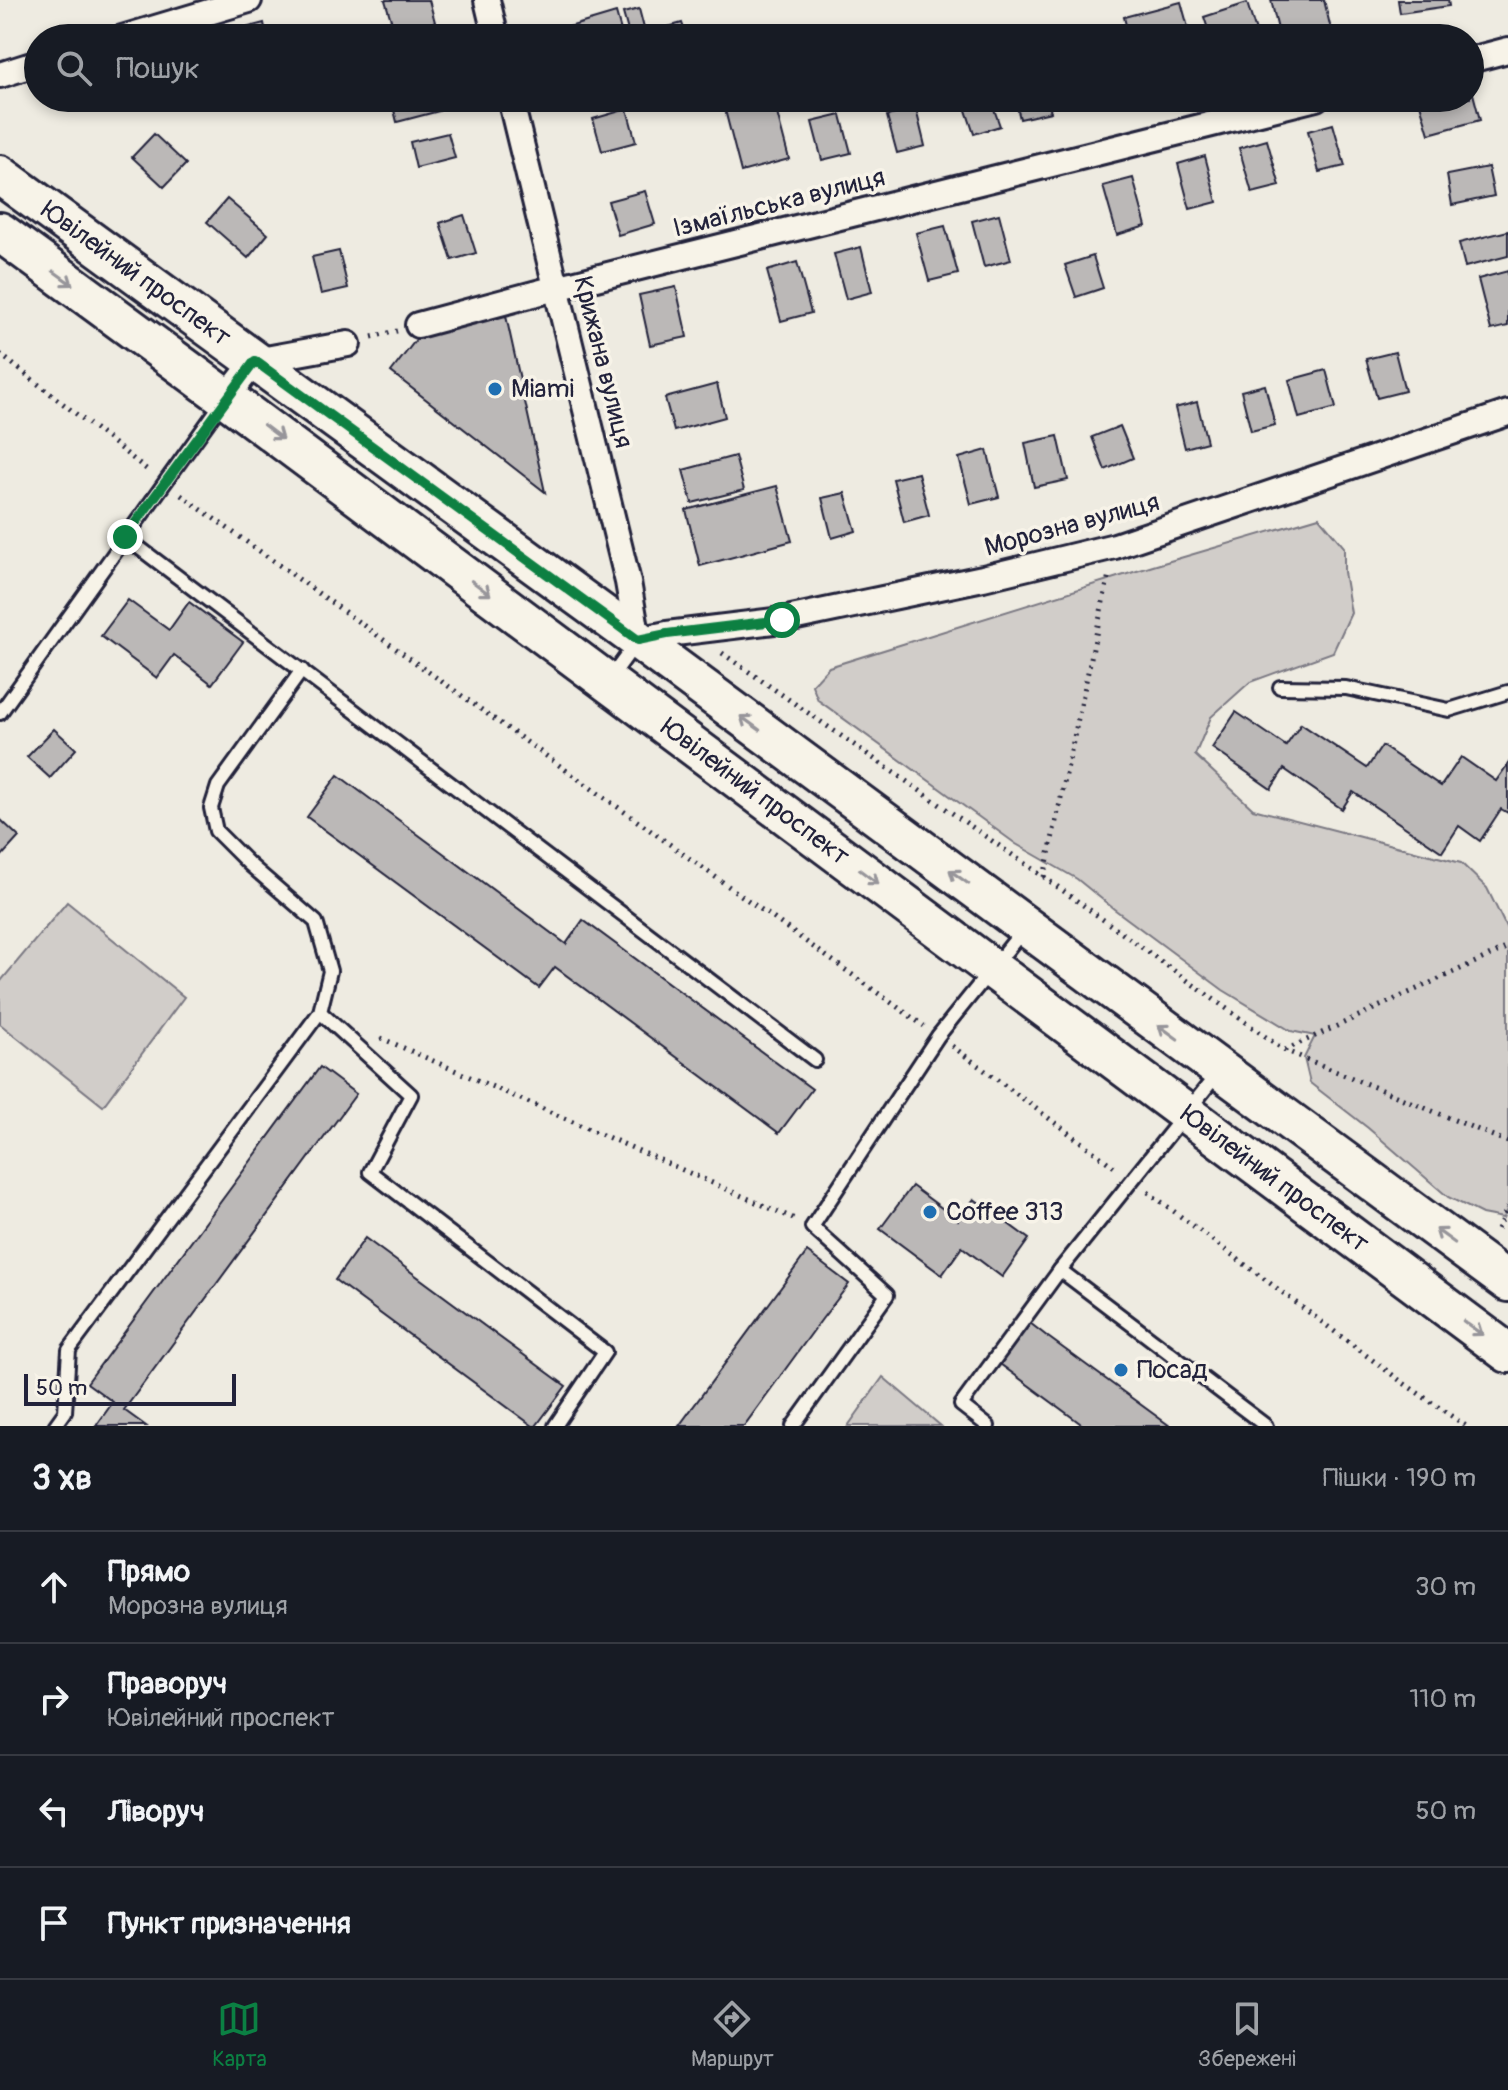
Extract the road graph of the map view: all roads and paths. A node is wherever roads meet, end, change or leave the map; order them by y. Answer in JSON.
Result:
{"nodes":[{"id":1,"x":249,"y":0,"type":"edge"},
{"id":2,"x":487,"y":0,"type":"edge"},
{"id":3,"x":169,"y":24,"type":"edge"},
{"id":4,"x":493,"y":24,"type":"edge"},
{"id":5,"x":1508,"y":50,"type":"edge"},
{"id":6,"x":1484,"y":56,"type":"edge"},
{"id":7,"x":24,"y":67,"type":"edge"},
{"id":8,"x":0,"y":75,"type":"edge"},
{"id":9,"x":513,"y":112,"type":"edge"},
{"id":10,"x":1260,"y":112,"type":"edge"},
{"id":11,"x":0,"y":175,"type":"edge"},
{"id":12,"x":0,"y":232,"type":"edge"},
{"id":13,"x":556,"y":288,"type":"junction"},
{"id":14,"x":418,"y":325,"type":"joint"},
{"id":15,"x":348,"y":344,"type":"joint"},
{"id":16,"x":0,"y":354,"type":"edge"},
{"id":17,"x":255,"y":361,"type":"junction"},
{"id":18,"x":226,"y":398,"type":"junction"},
{"id":19,"x":1508,"y":413,"type":"edge"},
{"id":20,"x":164,"y":483,"type":"junction"},
{"id":21,"x":125,"y":537,"type":"junction"},
{"id":22,"x":1115,"y":546,"type":"junction"},
{"id":23,"x":692,"y":632,"type":"junction"},
{"id":24,"x":638,"y":640,"type":"junction"},
{"id":25,"x":302,"y":670,"type":"junction"},
{"id":26,"x":608,"y":683,"type":"junction"},
{"id":27,"x":1280,"y":687,"type":"dead end"},
{"id":28,"x":1508,"y":692,"type":"edge"},
{"id":29,"x":0,"y":713,"type":"edge"},
{"id":30,"x":1044,"y":877,"type":"junction"},
{"id":31,"x":1026,"y":927,"type":"junction"},
{"id":32,"x":1508,"y":947,"type":"edge"},
{"id":33,"x":991,"y":969,"type":"junction"},
{"id":34,"x":320,"y":1012,"type":"junction"},
{"id":35,"x":938,"y":1036,"type":"junction"},
{"id":36,"x":378,"y":1037,"type":"dead end"},
{"id":37,"x":1284,"y":1050,"type":"junction"},
{"id":38,"x":815,"y":1060,"type":"dead end"},
{"id":39,"x":1220,"y":1071,"type":"junction"},
{"id":40,"x":1186,"y":1114,"type":"junction"},
{"id":41,"x":1508,"y":1142,"type":"edge"},
{"id":42,"x":1133,"y":1181,"type":"junction"},
{"id":43,"x":1508,"y":1207,"type":"edge"},
{"id":44,"x":812,"y":1227,"type":"junction"},
{"id":45,"x":1497,"y":1229,"type":"dead end"},
{"id":46,"x":1060,"y":1270,"type":"junction"},
{"id":47,"x":1508,"y":1282,"type":"edge"},
{"id":48,"x":1508,"y":1353,"type":"edge"},
{"id":49,"x":55,"y":1426,"type":"edge"},
{"id":50,"x":555,"y":1426,"type":"edge"},
{"id":51,"x":793,"y":1426,"type":"edge"},
{"id":52,"x":988,"y":1426,"type":"edge"},
{"id":53,"x":1266,"y":1426,"type":"edge"},
{"id":54,"x":1466,"y":1426,"type":"edge"}],
"edges":[{"from":1,"to":3,"type":"street"},
{"from":2,"to":4,"type":"street"},
{"from":5,"to":6,"type":"street"},
{"from":7,"to":8,"type":"street"},
{"from":9,"to":13,"type":"street","name":"Крижана вулиця"},
{"from":10,"to":13,"type":"street","name":"Ізмаїльська вулиця"},
{"from":11,"to":17,"type":"main road","name":"Ювілейний проспект"},
{"from":12,"to":18,"type":"main road","name":"Ювілейний проспект","one_way":true},
{"from":13,"to":14,"type":"street","name":"Ізмаїльська вулиця"},
{"from":13,"to":24,"type":"street","name":"Крижана вулиця"},
{"from":14,"to":15,"type":"path"},
{"from":15,"to":17,"type":"street"},
{"from":16,"to":20,"type":"path"},
{"from":17,"to":18,"type":"street"},
{"from":17,"to":24,"type":"main road","name":"Ювілейний проспект"},
{"from":18,"to":20,"type":"lane"},
{"from":18,"to":26,"type":"main road","name":"Ювілейний проспект","one_way":true},
{"from":19,"to":22,"type":"street","name":"Морозна вулиця"},
{"from":20,"to":21,"type":"lane"},
{"from":20,"to":35,"type":"path"},
{"from":21,"to":25,"type":"lane"},
{"from":21,"to":29,"type":"lane"},
{"from":22,"to":23,"type":"street","name":"Морозна вулиця"},
{"from":22,"to":30,"type":"path"},
{"from":23,"to":24,"type":"street","name":"Морозна вулиця"},
{"from":23,"to":30,"type":"path"},
{"from":24,"to":26,"type":"lane"},
{"from":31,"to":24,"type":"main road","name":"Ювілейний проспект","one_way":true},
{"from":25,"to":34,"type":"lane"},
{"from":25,"to":38,"type":"lane"},
{"from":26,"to":33,"type":"main road","name":"Ювілейний проспект","one_way":true},
{"from":27,"to":28,"type":"lane"},
{"from":30,"to":37,"type":"path"},
{"from":31,"to":33,"type":"lane"},
{"from":39,"to":31,"type":"main road","name":"Ювілейний проспект","one_way":true},
{"from":32,"to":37,"type":"path"},
{"from":33,"to":35,"type":"lane"},
{"from":33,"to":40,"type":"main road","name":"Ювілейний проспект"},
{"from":34,"to":49,"type":"lane"},
{"from":34,"to":50,"type":"lane"},
{"from":35,"to":42,"type":"path"},
{"from":35,"to":44,"type":"lane"},
{"from":36,"to":44,"type":"path"},
{"from":37,"to":41,"type":"path"},
{"from":39,"to":40,"type":"lane"},
{"from":47,"to":39,"type":"main road","name":"Ювілейний проспект","one_way":true},
{"from":40,"to":42,"type":"lane"},
{"from":40,"to":48,"type":"main road","name":"Ювілейний проспект","one_way":true},
{"from":42,"to":46,"type":"lane"},
{"from":42,"to":54,"type":"path"},
{"from":43,"to":45,"type":"path"},
{"from":44,"to":51,"type":"lane"},
{"from":46,"to":52,"type":"lane"},
{"from":46,"to":53,"type":"lane"}]}
